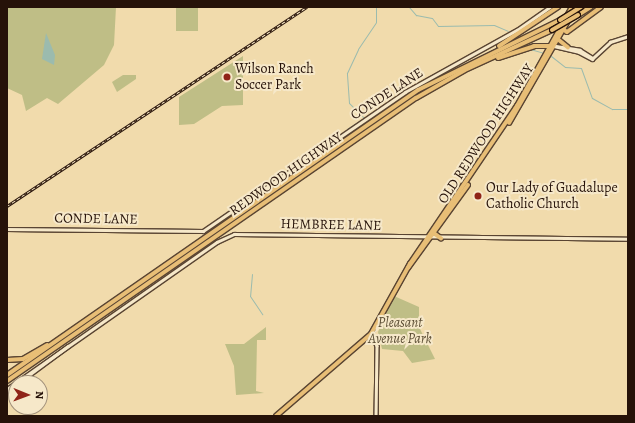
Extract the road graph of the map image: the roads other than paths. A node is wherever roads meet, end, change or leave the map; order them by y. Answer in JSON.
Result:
{"nodes":[{"id":1,"x":550,"y":7,"type":"edge"},
{"id":2,"x":558,"y":7,"type":"edge"},
{"id":3,"x":572,"y":7,"type":"edge"},
{"id":4,"x":576,"y":7,"type":"edge"},
{"id":5,"x":581,"y":7,"type":"edge"},
{"id":6,"x":591,"y":7,"type":"edge"},
{"id":7,"x":601,"y":7,"type":"edge"},
{"id":8,"x":562,"y":30,"type":"junction"},
{"id":9,"x":628,"y":36,"type":"edge"},
{"id":10,"x":558,"y":39,"type":"junction"},
{"id":11,"x":554,"y":46,"type":"junction"},
{"id":12,"x":568,"y":47,"type":"junction"},
{"id":13,"x":592,"y":58,"type":"junction"},
{"id":14,"x":468,"y":65,"type":"junction"},
{"id":15,"x":7,"y":229,"type":"edge"},
{"id":16,"x":434,"y":233,"type":"junction"},
{"id":17,"x":429,"y":237,"type":"junction"},
{"id":18,"x":441,"y":238,"type":"junction"},
{"id":19,"x":628,"y":239,"type":"edge"},
{"id":20,"x":371,"y":334,"type":"junction"},
{"id":21,"x":57,"y":341,"type":"junction"},
{"id":22,"x":68,"y":346,"type":"junction"},
{"id":23,"x":7,"y":360,"type":"edge"},
{"id":24,"x":7,"y":375,"type":"edge"},
{"id":25,"x":29,"y":375,"type":"edge"},
{"id":26,"x":7,"y":382,"type":"edge"},
{"id":27,"x":7,"y":390,"type":"edge"},
{"id":28,"x":276,"y":416,"type":"edge"},
{"id":29,"x":376,"y":416,"type":"edge"}],
"edges":[{"from":1,"to":15,"type":"street","name":"CONDE LANE"},
{"from":2,"to":14,"type":"highway"},
{"from":3,"to":8,"type":"main road","name":"OLD REDWOOD HIGHWAY"},
{"from":4,"to":8,"type":"main road","name":"OLD REDWOOD HIGHWAY"},
{"from":5,"to":14,"type":"highway","name":"REDWOOD HIGHWAY","bridge":true},
{"from":6,"to":14,"type":"highway","name":"REDWOOD HIGHWAY","bridge":true},
{"from":7,"to":8,"type":"highway"},
{"from":8,"to":10,"type":"main road","name":"OLD REDWOOD HIGHWAY"},
{"from":8,"to":11,"type":"main road","name":"OLD REDWOOD HIGHWAY"},
{"from":9,"to":13,"type":"street"},
{"from":10,"to":11,"type":"main road","name":"OLD REDWOOD HIGHWAY"},
{"from":10,"to":12,"type":"main road"},
{"from":11,"to":12,"type":"street"},
{"from":11,"to":13,"type":"street"},
{"from":11,"to":14,"type":"highway"},
{"from":11,"to":16,"type":"main road","name":"OLD REDWOOD HIGHWAY"},
{"from":11,"to":17,"type":"main road","name":"OLD REDWOOD HIGHWAY"},
{"from":12,"to":13,"type":"street"},
{"from":14,"to":21,"type":"highway","name":"REDWOOD HIGHWAY"},
{"from":14,"to":26,"type":"highway","name":"REDWOOD HIGHWAY"},
{"from":16,"to":17,"type":"main road","name":"OLD REDWOOD HIGHWAY"},
{"from":16,"to":18,"type":"main road"},
{"from":17,"to":18,"type":"street","name":"HEMBREE LANE"},
{"from":17,"to":20,"type":"main road","name":"OLD REDWOOD HIGHWAY"},
{"from":17,"to":22,"type":"street","name":"HEMBREE LANE"},
{"from":18,"to":19,"type":"street","name":"HEMBREE LANE"},
{"from":20,"to":28,"type":"main road","name":"OLD REDWOOD HIGHWAY"},
{"from":20,"to":29,"type":"street"},
{"from":21,"to":23,"type":"highway"},
{"from":21,"to":24,"type":"highway","name":"REDWOOD HIGHWAY"},
{"from":22,"to":25,"type":"street","name":"HEMBREE LANE"},
{"from":22,"to":27,"type":"street","name":"HEMBREE LANE"}]}
